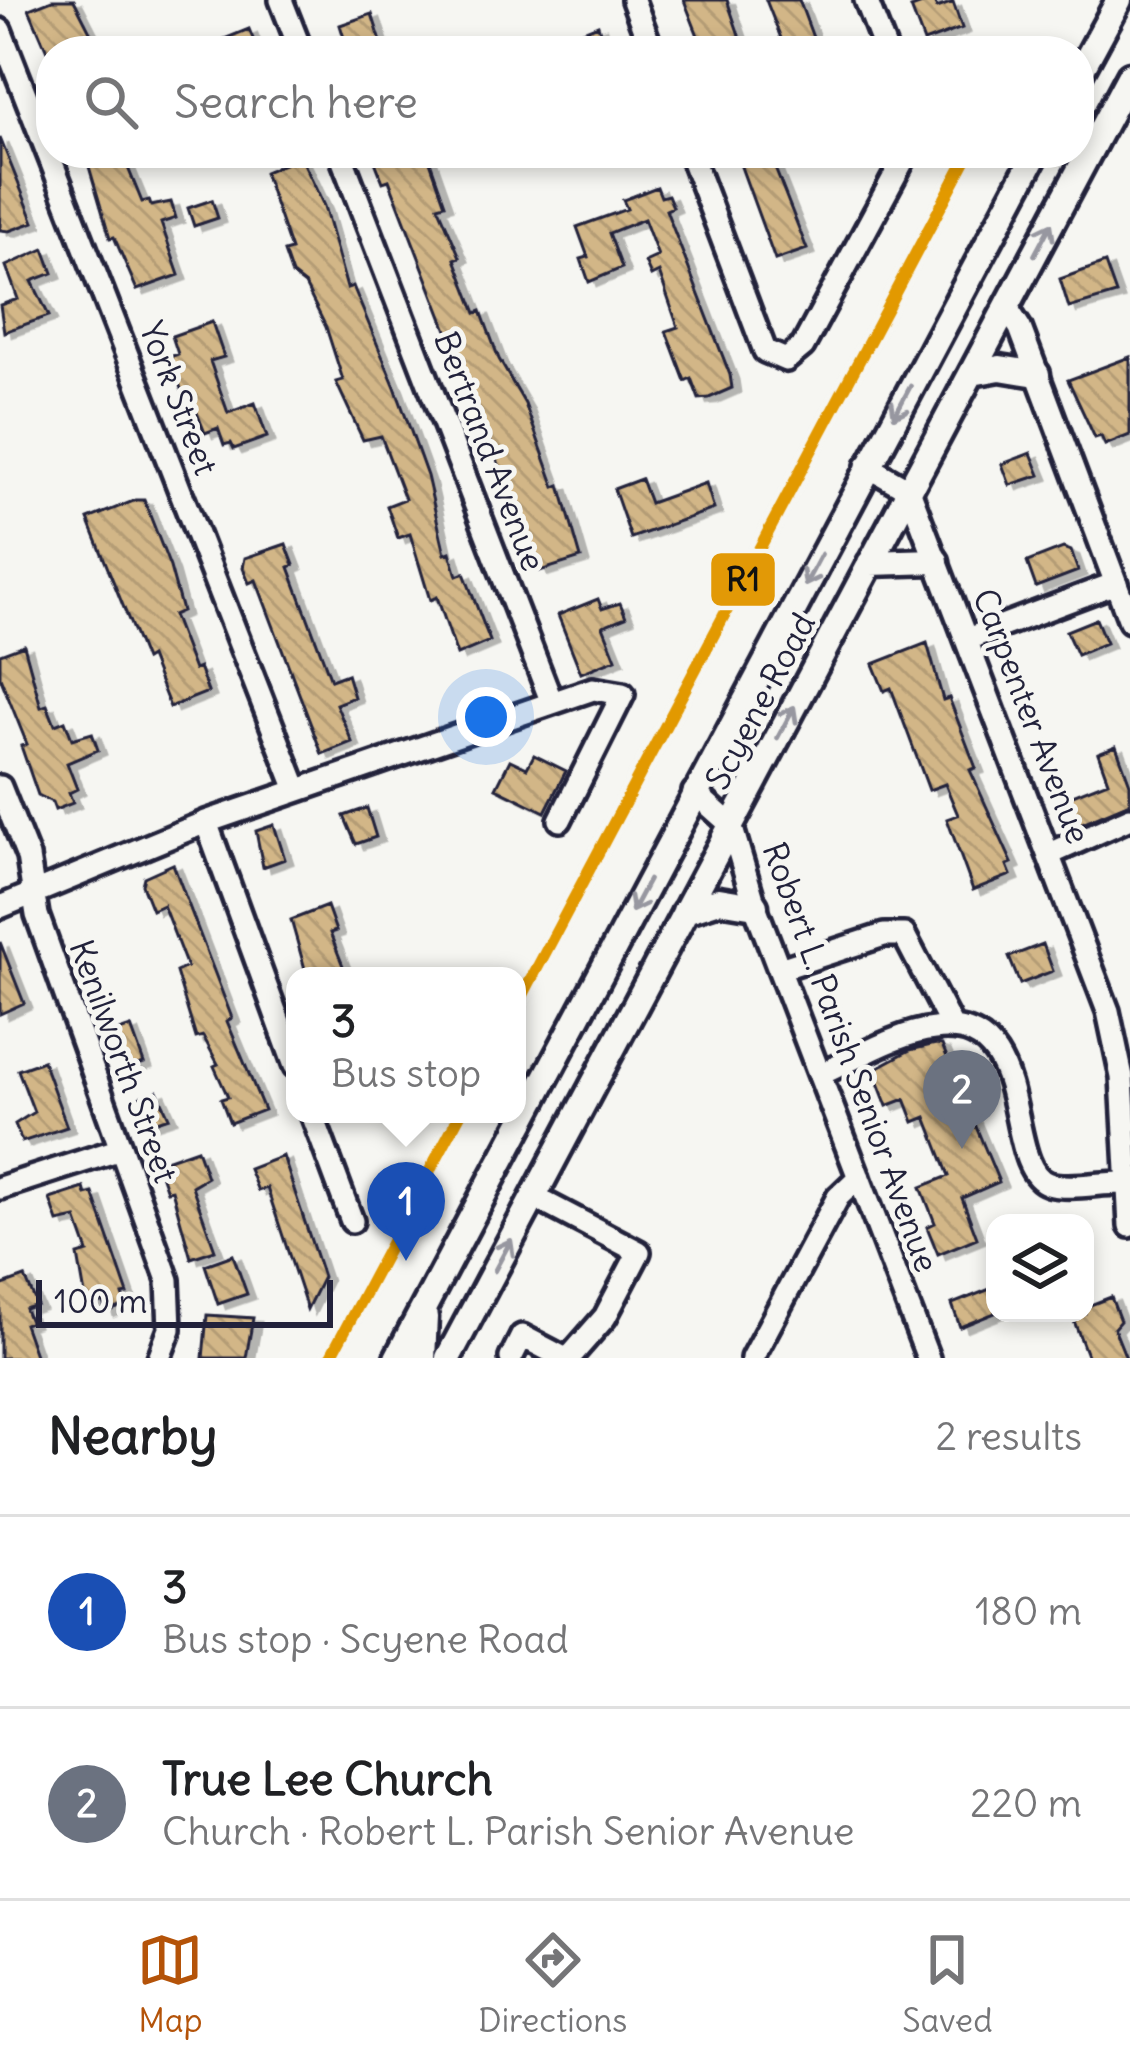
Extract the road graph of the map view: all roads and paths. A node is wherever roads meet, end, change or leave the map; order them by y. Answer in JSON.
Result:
{"nodes":[{"id":1,"x":281,"y":0,"type":"edge"},
{"id":2,"x":633,"y":0,"type":"edge"},
{"id":3,"x":866,"y":0,"type":"edge"},
{"id":4,"x":1119,"y":0,"type":"edge"},
{"id":5,"x":0,"y":30,"type":"edge"},
{"id":6,"x":295,"y":36,"type":"edge"},
{"id":7,"x":646,"y":36,"type":"edge"},
{"id":8,"x":880,"y":36,"type":"edge"},
{"id":9,"x":1094,"y":46,"type":"edge"},
{"id":10,"x":1130,"y":75,"type":"edge"},
{"id":11,"x":36,"y":122,"type":"edge"},
{"id":12,"x":1094,"y":143,"type":"edge"},
{"id":13,"x":54,"y":168,"type":"edge"},
{"id":14,"x":346,"y":168,"type":"edge"},
{"id":15,"x":696,"y":168,"type":"edge"},
{"id":16,"x":899,"y":168,"type":"edge"},
{"id":17,"x":1028,"y":168,"type":"edge"},
{"id":18,"x":1081,"y":168,"type":"edge"},
{"id":19,"x":1007,"y":308,"type":"junction"},
{"id":20,"x":972,"y":373,"type":"junction"},
{"id":21,"x":1037,"y":374,"type":"junction"},
{"id":22,"x":867,"y":466,"type":"junction"},
{"id":23,"x":909,"y":490,"type":"junction"},
{"id":24,"x":936,"y":561,"type":"junction"},
{"id":25,"x":870,"y":563,"type":"junction"},
{"id":26,"x":1116,"y":583,"type":"junction"},
{"id":27,"x":1130,"y":621,"type":"edge"},
{"id":28,"x":968,"y":639,"type":"junction"},
{"id":29,"x":552,"y":703,"type":"junction"},
{"id":30,"x":0,"y":787,"type":"edge"},
{"id":31,"x":297,"y":790,"type":"junction"},
{"id":32,"x":694,"y":792,"type":"junction"},
{"id":33,"x":1130,"y":818,"type":"edge"},
{"id":34,"x":560,"y":820,"type":"dead end"},
{"id":35,"x":206,"y":822,"type":"junction"},
{"id":36,"x":731,"y":825,"type":"junction"},
{"id":37,"x":1050,"y":854,"type":"junction"},
{"id":38,"x":38,"y":894,"type":"junction"},
{"id":39,"x":755,"y":906,"type":"junction"},
{"id":40,"x":0,"y":907,"type":"edge"},
{"id":41,"x":686,"y":910,"type":"junction"},
{"id":42,"x":780,"y":969,"type":"junction"},
{"id":43,"x":952,"y":1028,"type":"junction"},
{"id":44,"x":286,"y":1041,"type":"edge"},
{"id":45,"x":821,"y":1074,"type":"junction"},
{"id":46,"x":526,"y":1112,"type":"edge"},
{"id":47,"x":315,"y":1123,"type":"edge"},
{"id":48,"x":520,"y":1123,"type":"edge"},
{"id":49,"x":122,"y":1149,"type":"junction"},
{"id":50,"x":859,"y":1177,"type":"junction"},
{"id":51,"x":1124,"y":1183,"type":"junction"},
{"id":52,"x":0,"y":1188,"type":"edge"},
{"id":53,"x":533,"y":1197,"type":"junction"},
{"id":54,"x":352,"y":1221,"type":"dead end"},
{"id":55,"x":1130,"y":1226,"type":"edge"},
{"id":56,"x":429,"y":1297,"type":"junction"},
{"id":57,"x":158,"y":1358,"type":"edge"},
{"id":58,"x":397,"y":1358,"type":"edge"},
{"id":59,"x":423,"y":1358,"type":"edge"},
{"id":60,"x":448,"y":1358,"type":"edge"},
{"id":61,"x":511,"y":1358,"type":"edge"},
{"id":62,"x":567,"y":1358,"type":"edge"},
{"id":63,"x":752,"y":1358,"type":"edge"},
{"id":64,"x":928,"y":1358,"type":"edge"}],
"edges":[{"from":1,"to":6,"type":"street"},
{"from":2,"to":7,"type":"street"},
{"from":3,"to":8,"type":"street"},
{"from":4,"to":9,"type":"main road"},
{"from":5,"to":11,"type":"street","name":"York Street"},
{"from":12,"to":10,"type":"main road","name":"Scyene Road","one_way":true},
{"from":13,"to":31,"type":"street","name":"York Street"},
{"from":14,"to":29,"type":"street","name":"Bertrand Avenue"},
{"from":15,"to":16,"type":"street"},
{"from":17,"to":22,"type":"main road","name":"Scyene Road","one_way":true},
{"from":19,"to":18,"type":"main road","name":"Scyene Road","one_way":true},
{"from":19,"to":20,"type":"main road","name":"Scyene Road"},
{"from":19,"to":21,"type":"street"},
{"from":20,"to":21,"type":"main road"},
{"from":20,"to":23,"type":"main road","name":"Scyene Road"},
{"from":21,"to":26,"type":"street"},
{"from":22,"to":23,"type":"street"},
{"from":22,"to":32,"type":"main road","name":"Scyene Road","one_way":true},
{"from":23,"to":24,"type":"street","name":"Carpenter Avenue"},
{"from":23,"to":25,"type":"main road","name":"Scyene Road"},
{"from":24,"to":25,"type":"main road"},
{"from":24,"to":28,"type":"street","name":"Carpenter Avenue"},
{"from":36,"to":25,"type":"main road","name":"Scyene Road","one_way":true},
{"from":26,"to":27,"type":"street"},
{"from":26,"to":28,"type":"street"},
{"from":28,"to":37,"type":"street","name":"Carpenter Avenue"},
{"from":29,"to":31,"type":"street"},
{"from":29,"to":34,"type":"street"},
{"from":30,"to":38,"type":"street","name":"Kenilworth Street"},
{"from":31,"to":35,"type":"street"},
{"from":32,"to":36,"type":"street","name":"Robert L. Parish Senior Avenue"},
{"from":32,"to":46,"type":"main road","name":"Scyene Road","one_way":true},
{"from":33,"to":37,"type":"street"},
{"from":35,"to":38,"type":"street"},
{"from":35,"to":44,"type":"street"},
{"from":36,"to":39,"type":"street","name":"Robert L. Parish Senior Avenue"},
{"from":36,"to":41,"type":"main road","name":"Scyene Road"},
{"from":37,"to":51,"type":"street","name":"Carpenter Avenue"},
{"from":38,"to":40,"type":"street"},
{"from":38,"to":49,"type":"street","name":"Kenilworth Street"},
{"from":39,"to":41,"type":"main road"},
{"from":39,"to":42,"type":"street","name":"Robert L. Parish Senior Avenue"},
{"from":41,"to":53,"type":"main road","name":"Scyene Road"},
{"from":42,"to":43,"type":"street"},
{"from":42,"to":45,"type":"street","name":"Robert L. Parish Senior Avenue"},
{"from":43,"to":45,"type":"street"},
{"from":43,"to":51,"type":"street"},
{"from":45,"to":50,"type":"street","name":"Robert L. Parish Senior Avenue"},
{"from":47,"to":54,"type":"street"},
{"from":48,"to":56,"type":"main road","name":"Scyene Road","one_way":true},
{"from":49,"to":52,"type":"street"},
{"from":49,"to":57,"type":"street","name":"Kenilworth Street"},
{"from":50,"to":63,"type":"street"},
{"from":50,"to":64,"type":"street","name":"Robert L. Parish Senior Avenue"},
{"from":51,"to":55,"type":"street","name":"Carpenter Avenue"},
{"from":60,"to":53,"type":"main road","name":"Scyene Road","one_way":true},
{"from":53,"to":62,"type":"street"},
{"from":56,"to":58,"type":"main road","name":"Scyene Road"},
{"from":56,"to":59,"type":"main road"},
{"from":61,"to":62,"type":"street"}]}
